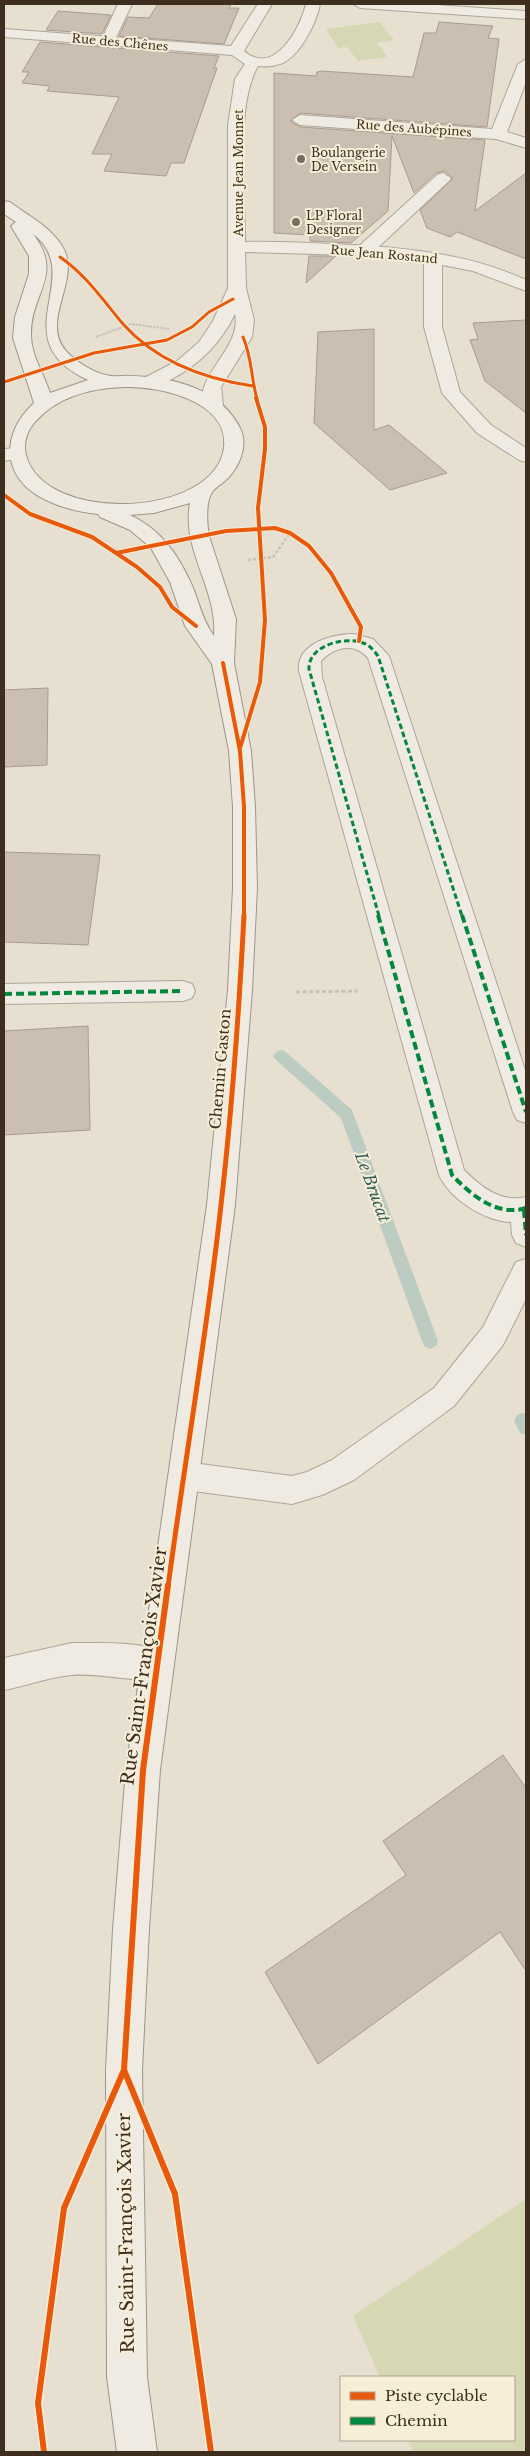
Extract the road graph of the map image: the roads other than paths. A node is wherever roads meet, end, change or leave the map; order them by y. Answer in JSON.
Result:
{"nodes":[{"id":1,"x":125,"y":4,"type":"edge"},
{"id":2,"x":265,"y":4,"type":"edge"},
{"id":3,"x":313,"y":4,"type":"edge"},
{"id":4,"x":360,"y":4,"type":"edge"},
{"id":5,"x":526,"y":15,"type":"edge"},
{"id":6,"x":4,"y":33,"type":"edge"},
{"id":7,"x":108,"y":41,"type":"junction"},
{"id":8,"x":236,"y":51,"type":"junction"},
{"id":9,"x":254,"y":61,"type":"junction"},
{"id":10,"x":526,"y":64,"type":"edge"},
{"id":11,"x":300,"y":120,"type":"dead end"},
{"id":12,"x":498,"y":134,"type":"junction"},
{"id":13,"x":526,"y":143,"type":"edge"},
{"id":14,"x":443,"y":178,"type":"dead end"},
{"id":15,"x":5,"y":207,"type":"edge"},
{"id":16,"x":238,"y":247,"type":"junction"},
{"id":17,"x":364,"y":251,"type":"junction"},
{"id":18,"x":433,"y":257,"type":"junction"},
{"id":19,"x":526,"y":286,"type":"edge"},
{"id":20,"x":237,"y":288,"type":"junction"},
{"id":21,"x":110,"y":382,"type":"junction"},
{"id":22,"x":151,"y":382,"type":"junction"},
{"id":23,"x":43,"y":404,"type":"junction"},
{"id":24,"x":214,"y":405,"type":"junction"},
{"id":25,"x":9,"y":455,"type":"edge"},
{"id":26,"x":526,"y":456,"type":"edge"},
{"id":27,"x":204,"y":489,"type":"junction"},
{"id":28,"x":97,"y":509,"type":"junction"},
{"id":29,"x":223,"y":663,"type":"junction"},
{"id":30,"x":183,"y":991,"type":"dead end"},
{"id":31,"x":4,"y":994,"type":"edge"},
{"id":32,"x":526,"y":1112,"type":"edge"},
{"id":33,"x":525,"y":1218,"type":"edge"},
{"id":34,"x":526,"y":1271,"type":"edge"},
{"id":35,"x":186,"y":1476,"type":"junction"},
{"id":36,"x":157,"y":1664,"type":"junction"},
{"id":37,"x":4,"y":1674,"type":"edge"},
{"id":38,"x":137,"y":2452,"type":"edge"}],
"edges":[{"from":1,"to":7,"type":"street"},
{"from":2,"to":8,"type":"street"},
{"from":3,"to":9,"type":"street"},
{"from":4,"to":5,"type":"street"},
{"from":6,"to":7,"type":"street","name":"Rue des Chênes"},
{"from":7,"to":8,"type":"street","name":"Rue des Chênes"},
{"from":8,"to":9,"type":"street"},
{"from":9,"to":16,"type":"street","name":"Avenue Jean Monnet"},
{"from":10,"to":12,"type":"street"},
{"from":11,"to":12,"type":"street","name":"Rue des Aubépines"},
{"from":12,"to":13,"type":"street","name":"Rue des Aubépines"},
{"from":14,"to":17,"type":"street"},
{"from":15,"to":21,"type":"street","name":"Chemin Gaston"},
{"from":15,"to":23,"type":"street","name":"Chemin Gaston"},
{"from":16,"to":17,"type":"street","name":"Rue Jean Rostand"},
{"from":16,"to":20,"type":"street","name":"Avenue Jean Monnet"},
{"from":17,"to":18,"type":"street","name":"Rue Jean Rostand"},
{"from":18,"to":19,"type":"street","name":"Rue Jean Rostand"},
{"from":18,"to":26,"type":"street"},
{"from":20,"to":22,"type":"street","name":"Avenue Jean Monnet"},
{"from":20,"to":24,"type":"street","name":"Avenue Jean Monnet"},
{"from":21,"to":22,"type":"street","name":"Chemin Gaston"},
{"from":21,"to":23,"type":"street","name":"Chemin Gaston"},
{"from":22,"to":24,"type":"street","name":"Chemin Gaston"},
{"from":23,"to":25,"type":"street","name":"Chemin Gaston"},
{"from":24,"to":27,"type":"street","name":"Chemin Gaston"},
{"from":25,"to":28,"type":"street","name":"Chemin Gaston"},
{"from":27,"to":28,"type":"street","name":"Chemin Gaston"},
{"from":27,"to":29,"type":"street","name":"Chemin Gaston"},
{"from":28,"to":29,"type":"street","name":"Chemin Gaston"},
{"from":29,"to":35,"type":"street","name":"Chemin Gaston"},
{"from":30,"to":31,"type":"street"},
{"from":32,"to":33,"type":"street"},
{"from":34,"to":35,"type":"street"},
{"from":35,"to":36,"type":"street","name":"Rue Saint-François Xavier"},
{"from":36,"to":37,"type":"street"},
{"from":36,"to":38,"type":"street","name":"Rue Saint-François Xavier"}]}
